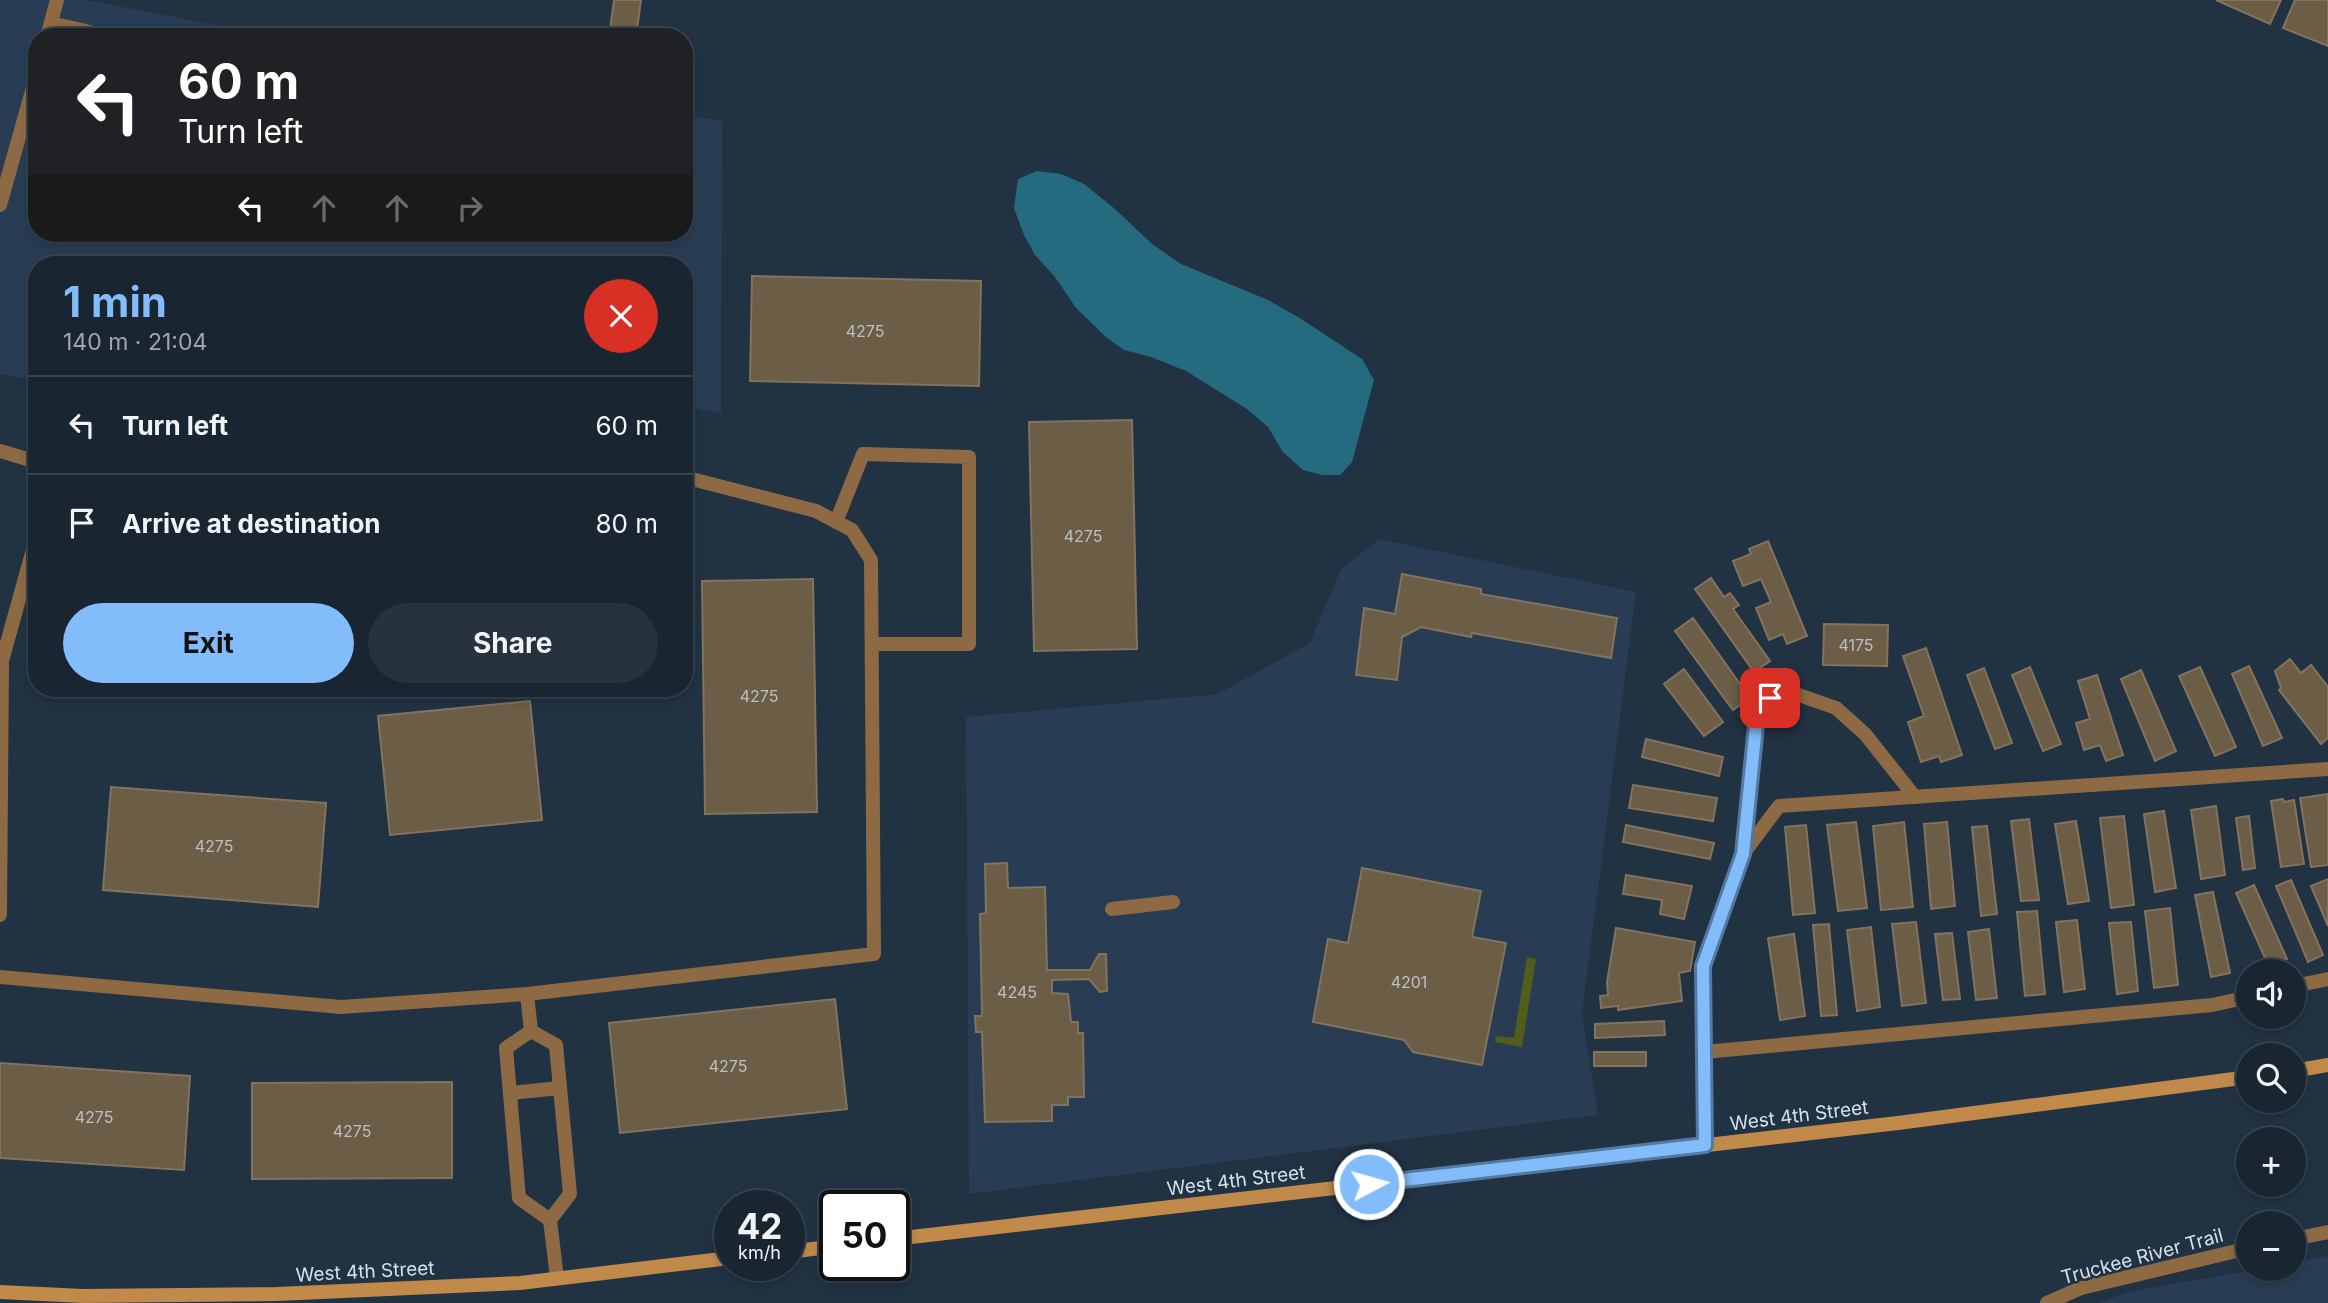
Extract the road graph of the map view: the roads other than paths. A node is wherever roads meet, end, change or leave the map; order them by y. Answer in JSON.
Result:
{"nodes":[{"id":1,"x":57,"y":0,"type":"edge"},
{"id":2,"x":50,"y":28,"type":"edge"},
{"id":3,"x":28,"y":105,"type":"edge"},
{"id":4,"x":0,"y":205,"type":"edge"},
{"id":5,"x":0,"y":452,"type":"edge"},
{"id":6,"x":28,"y":460,"type":"edge"},
{"id":7,"x":693,"y":479,"type":"edge"},
{"id":8,"x":836,"y":522,"type":"junction"},
{"id":9,"x":28,"y":567,"type":"edge"},
{"id":10,"x":872,"y":644,"type":"junction"},
{"id":11,"x":2328,"y":769,"type":"edge"},
{"id":12,"x":1915,"y":797,"type":"junction"},
{"id":13,"x":1743,"y":854,"type":"junction"},
{"id":14,"x":1173,"y":902,"type":"dead end"},
{"id":15,"x":1112,"y":909,"type":"dead end"},
{"id":16,"x":0,"y":915,"type":"edge"},
{"id":17,"x":0,"y":977,"type":"edge"},
{"id":18,"x":2328,"y":979,"type":"edge"},
{"id":19,"x":2306,"y":984,"type":"edge"},
{"id":20,"x":527,"y":994,"type":"junction"},
{"id":21,"x":2236,"y":1000,"type":"edge"},
{"id":22,"x":531,"y":1031,"type":"junction"},
{"id":23,"x":1704,"y":1052,"type":"junction"},
{"id":24,"x":2328,"y":1065,"type":"edge"},
{"id":25,"x":2306,"y":1068,"type":"edge"},
{"id":26,"x":2236,"y":1079,"type":"edge"},
{"id":27,"x":560,"y":1088,"type":"junction"},
{"id":28,"x":510,"y":1093,"type":"junction"},
{"id":29,"x":1705,"y":1145,"type":"junction"},
{"id":30,"x":550,"y":1220,"type":"junction"},
{"id":31,"x":2328,"y":1232,"type":"edge"},
{"id":32,"x":910,"y":1237,"type":"edge"},
{"id":33,"x":2306,"y":1237,"type":"edge"},
{"id":34,"x":2236,"y":1251,"type":"edge"},
{"id":35,"x":714,"y":1260,"type":"edge"},
{"id":36,"x":557,"y":1278,"type":"junction"},
{"id":37,"x":0,"y":1292,"type":"edge"},
{"id":38,"x":2047,"y":1303,"type":"edge"}],
"edges":[{"from":1,"to":2,"type":"street"},
{"from":3,"to":4,"type":"street"},
{"from":5,"to":6,"type":"street"},
{"from":7,"to":8,"type":"street"},
{"from":8,"to":10,"type":"street"},
{"from":8,"to":10,"type":"street"},
{"from":9,"to":16,"type":"street"},
{"from":10,"to":20,"type":"street"},
{"from":11,"to":12,"type":"street"},
{"from":12,"to":13,"type":"street"},
{"from":12,"to":13,"type":"street"},
{"from":13,"to":23,"type":"street"},
{"from":14,"to":15,"type":"street"},
{"from":17,"to":20,"type":"street"},
{"from":18,"to":19,"type":"street"},
{"from":20,"to":22,"type":"street"},
{"from":21,"to":23,"type":"street"},
{"from":22,"to":27,"type":"street"},
{"from":22,"to":28,"type":"street"},
{"from":23,"to":29,"type":"street"},
{"from":24,"to":25,"type":"main road"},
{"from":26,"to":29,"type":"main road","name":"West 4th Street"},
{"from":27,"to":28,"type":"street"},
{"from":27,"to":30,"type":"street"},
{"from":28,"to":30,"type":"street"},
{"from":29,"to":32,"type":"main road","name":"West 4th Street"},
{"from":30,"to":36,"type":"street"},
{"from":31,"to":33,"type":"street"},
{"from":34,"to":38,"type":"street","name":"Truckee River Trail"},
{"from":35,"to":36,"type":"main road","name":"West 4th Street"},
{"from":36,"to":37,"type":"main road","name":"West 4th Street"}]}
